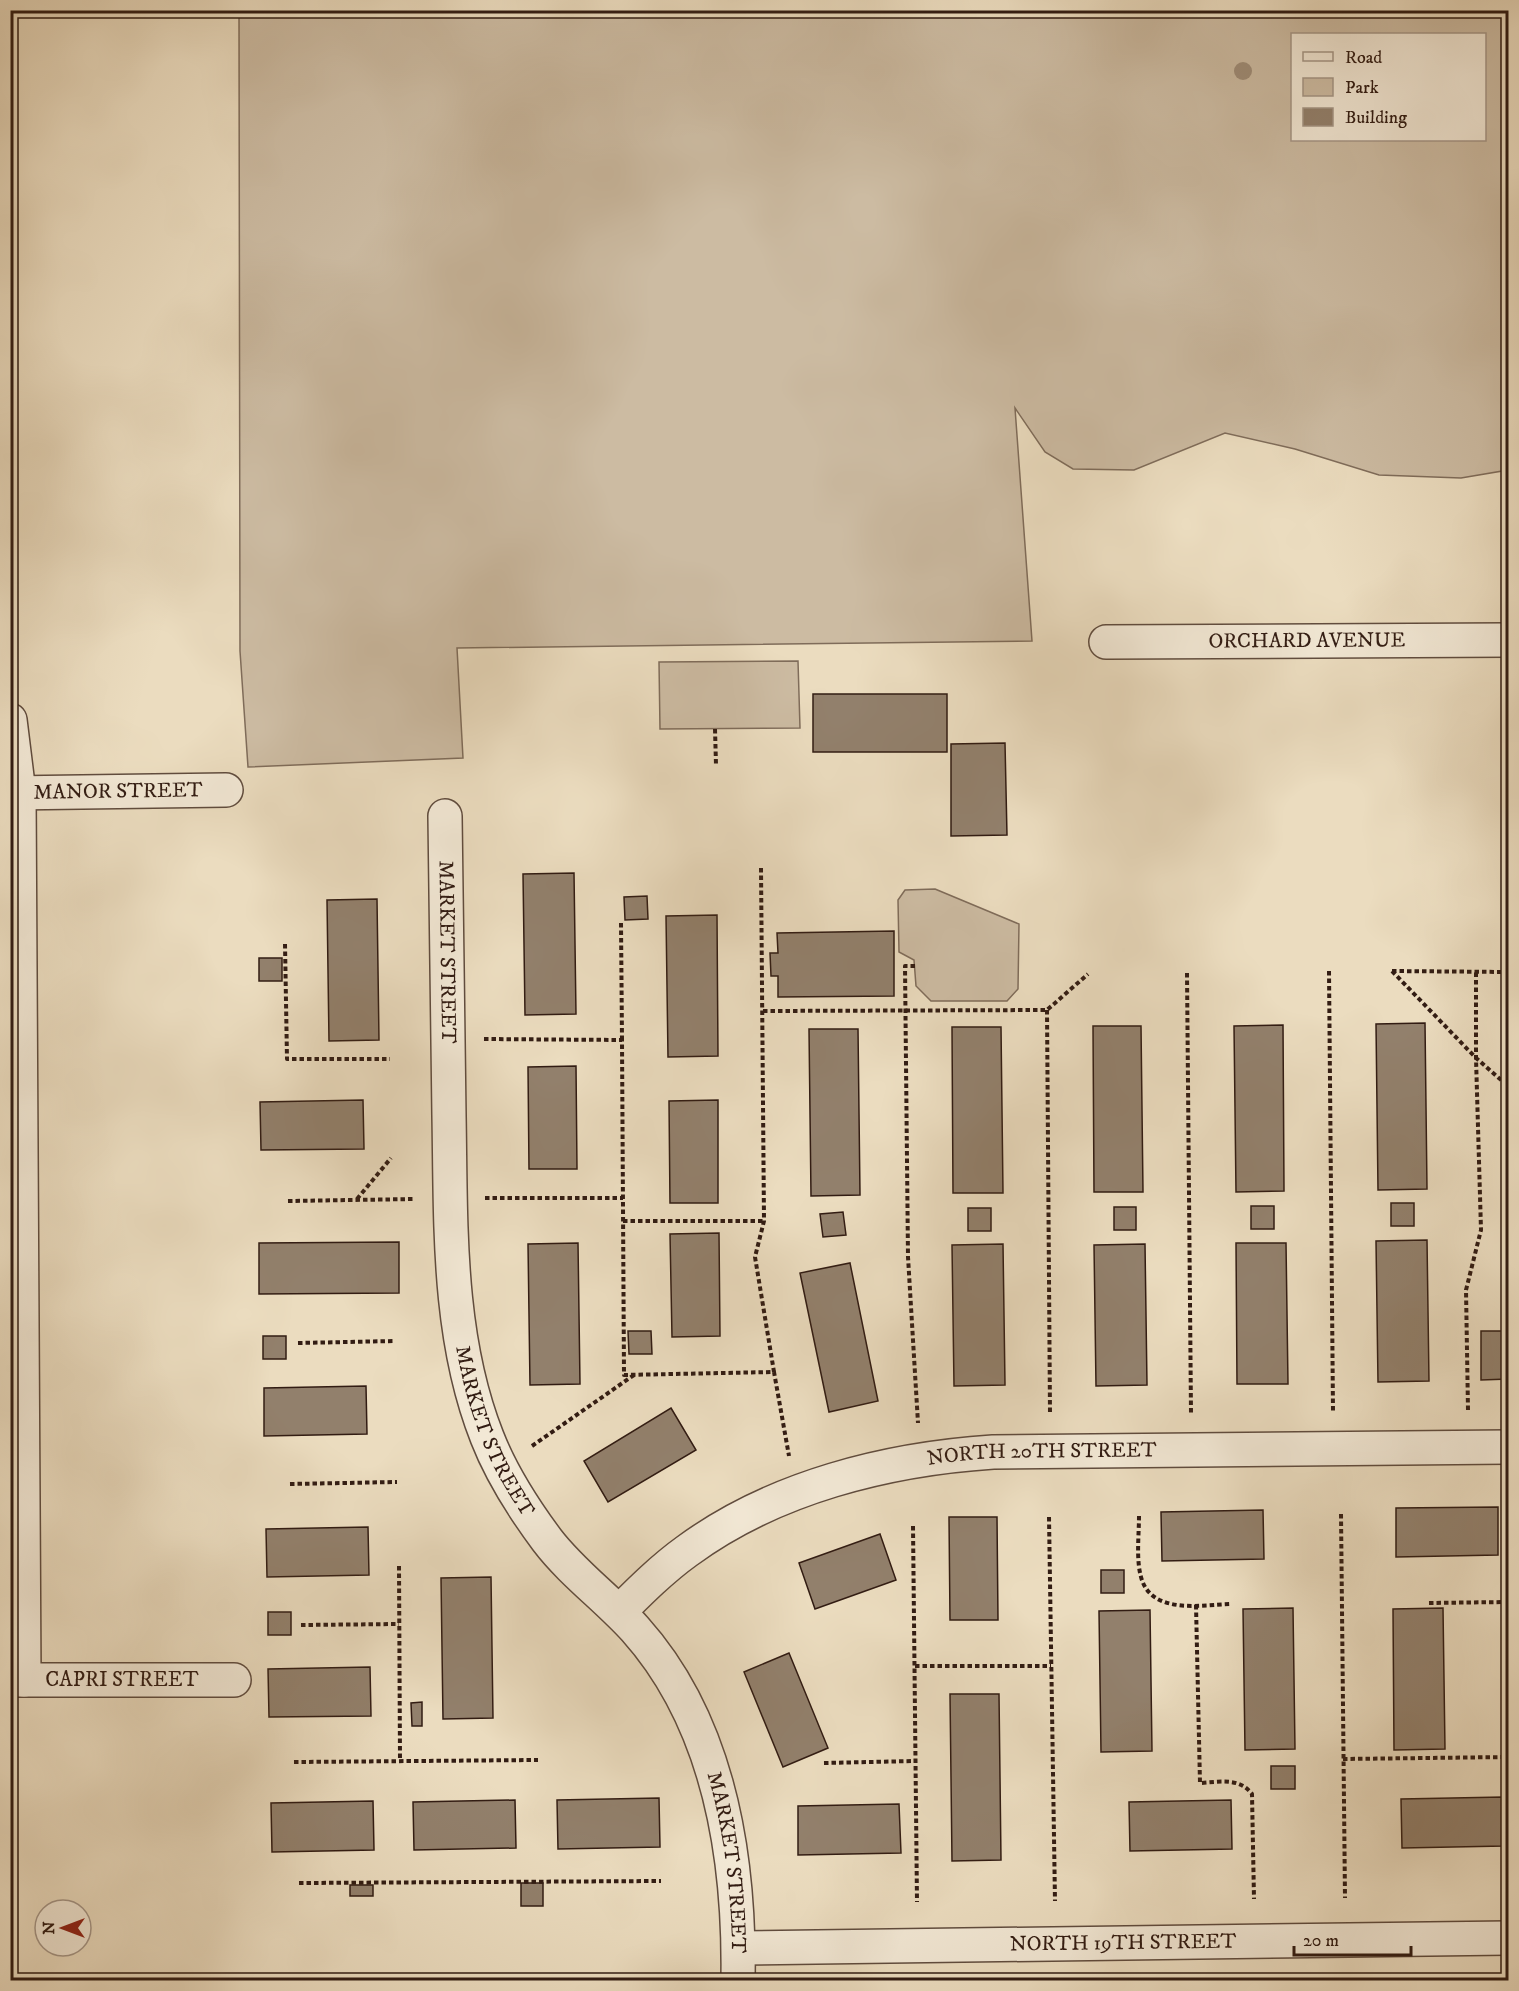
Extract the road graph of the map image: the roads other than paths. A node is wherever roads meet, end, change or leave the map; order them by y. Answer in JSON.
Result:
{"nodes":[{"id":1,"x":1509,"y":639,"type":"edge"},
{"id":2,"x":1106,"y":642,"type":"dead end"},
{"id":3,"x":10,"y":720,"type":"edge"},
{"id":4,"x":226,"y":790,"type":"dead end"},
{"id":5,"x":14,"y":793,"type":"edge"},
{"id":6,"x":445,"y":816,"type":"dead end"},
{"id":7,"x":15,"y":1239,"type":"edge"},
{"id":8,"x":1509,"y":1447,"type":"edge"},
{"id":9,"x":619,"y":1612,"type":"junction"},
{"id":10,"x":17,"y":1680,"type":"edge"},
{"id":11,"x":234,"y":1680,"type":"dead end"},
{"id":12,"x":1509,"y":1938,"type":"edge"},
{"id":13,"x":739,"y":1948,"type":"junction"},
{"id":14,"x":738,"y":1980,"type":"edge"}],
"edges":[{"from":1,"to":2,"type":"street","name":"ORCHARD AVENUE"},
{"from":3,"to":5,"type":"street"},
{"from":4,"to":5,"type":"street","name":"MANOR STREET"},
{"from":5,"to":7,"type":"street"},
{"from":6,"to":9,"type":"street","name":"MARKET STREET"},
{"from":7,"to":10,"type":"street"},
{"from":8,"to":9,"type":"street","name":"NORTH 20TH STREET"},
{"from":9,"to":13,"type":"street","name":"MARKET STREET"},
{"from":10,"to":11,"type":"street","name":"CAPRI STREET"},
{"from":12,"to":13,"type":"street","name":"NORTH 19TH STREET"},
{"from":13,"to":14,"type":"street","name":"MARKET STREET"}]}
